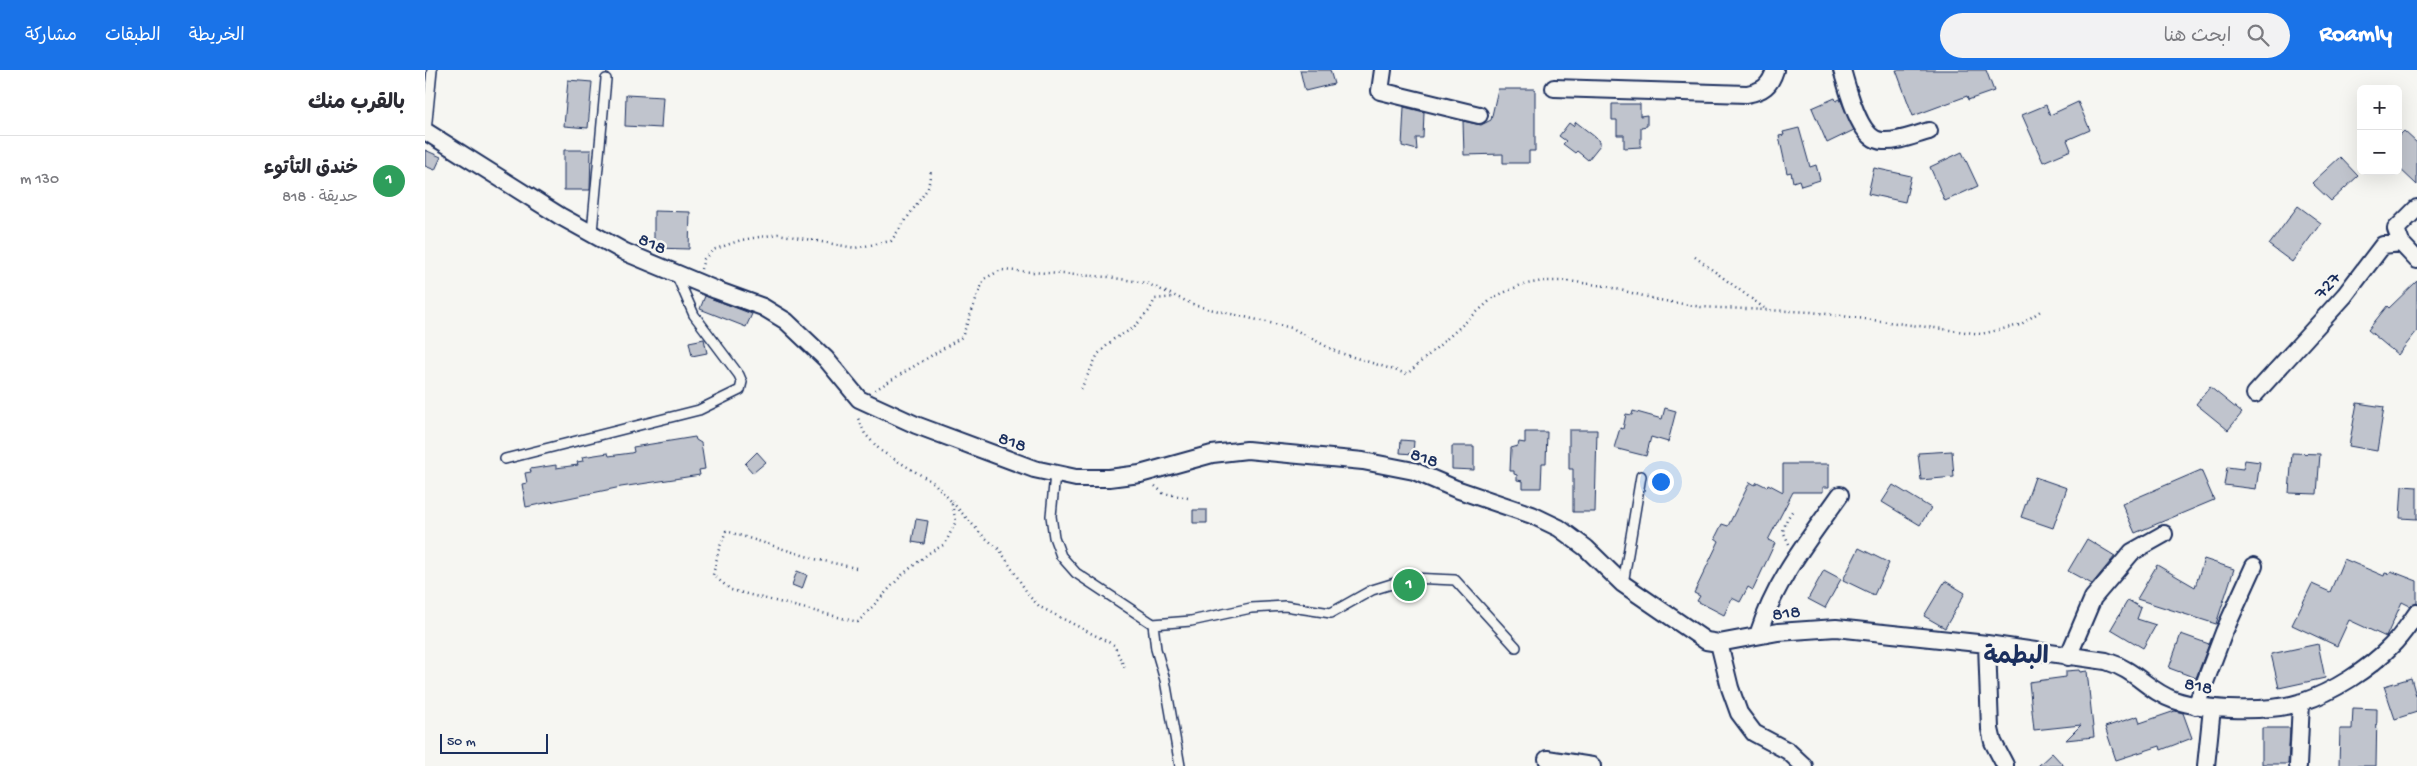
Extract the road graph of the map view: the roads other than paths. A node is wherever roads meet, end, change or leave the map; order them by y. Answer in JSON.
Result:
{"nodes":[{"id":1,"x":432,"y":70,"type":"edge"},
{"id":2,"x":1383,"y":70,"type":"edge"},
{"id":3,"x":1775,"y":70,"type":"edge"},
{"id":4,"x":1842,"y":70,"type":"edge"},
{"id":5,"x":606,"y":79,"type":"dead end"},
{"id":6,"x":1554,"y":88,"type":"dead end"},
{"id":7,"x":1479,"y":115,"type":"dead end"},
{"id":8,"x":1929,"y":130,"type":"dead end"},
{"id":9,"x":426,"y":131,"type":"edge"},
{"id":10,"x":2417,"y":208,"type":"edge"},
{"id":11,"x":592,"y":232,"type":"junction"},
{"id":12,"x":2401,"y":243,"type":"junction"},
{"id":13,"x":2417,"y":260,"type":"edge"},
{"id":14,"x":676,"y":274,"type":"junction"},
{"id":15,"x":2255,"y":394,"type":"dead end"},
{"id":16,"x":505,"y":459,"type":"dead end"},
{"id":17,"x":1055,"y":474,"type":"junction"},
{"id":18,"x":1641,"y":476,"type":"dead end"},
{"id":19,"x":1840,"y":495,"type":"dead end"},
{"id":20,"x":2164,"y":534,"type":"dead end"},
{"id":21,"x":2254,"y":566,"type":"dead end"},
{"id":22,"x":1623,"y":584,"type":"junction"},
{"id":23,"x":2417,"y":614,"type":"edge"},
{"id":24,"x":1153,"y":624,"type":"junction"},
{"id":25,"x":1758,"y":635,"type":"junction"},
{"id":26,"x":1719,"y":642,"type":"junction"},
{"id":27,"x":1987,"y":644,"type":"junction"},
{"id":28,"x":1516,"y":647,"type":"dead end"},
{"id":29,"x":2068,"y":657,"type":"junction"},
{"id":30,"x":2301,"y":702,"type":"junction"},
{"id":31,"x":2204,"y":707,"type":"junction"},
{"id":32,"x":1547,"y":759,"type":"dead end"},
{"id":33,"x":2005,"y":765,"type":"dead end"},
{"id":34,"x":1180,"y":766,"type":"edge"},
{"id":35,"x":1592,"y":766,"type":"edge"},
{"id":36,"x":1804,"y":766,"type":"edge"},
{"id":37,"x":2206,"y":766,"type":"edge"},
{"id":38,"x":2298,"y":766,"type":"edge"}],
"edges":[{"from":1,"to":9,"type":"lane"},
{"from":2,"to":7,"type":"street"},
{"from":3,"to":6,"type":"street"},
{"from":4,"to":8,"type":"street"},
{"from":5,"to":11,"type":"lane"},
{"from":9,"to":11,"type":"street","name":"818"},
{"from":10,"to":12,"type":"street"},
{"from":11,"to":14,"type":"street","name":"818"},
{"from":12,"to":13,"type":"street"},
{"from":12,"to":15,"type":"street","name":"727"},
{"from":14,"to":16,"type":"lane"},
{"from":14,"to":17,"type":"street","name":"818"},
{"from":17,"to":22,"type":"street","name":"818"},
{"from":17,"to":24,"type":"lane"},
{"from":18,"to":22,"type":"lane"},
{"from":19,"to":25,"type":"street"},
{"from":20,"to":29,"type":"street"},
{"from":21,"to":31,"type":"street"},
{"from":22,"to":26,"type":"street","name":"818"},
{"from":23,"to":30,"type":"street","name":"818"},
{"from":24,"to":28,"type":"lane"},
{"from":24,"to":34,"type":"lane"},
{"from":25,"to":26,"type":"street","name":"818"},
{"from":25,"to":27,"type":"street","name":"818"},
{"from":26,"to":36,"type":"street"},
{"from":27,"to":29,"type":"street","name":"818"},
{"from":27,"to":33,"type":"street"},
{"from":29,"to":31,"type":"street","name":"818"},
{"from":30,"to":31,"type":"street","name":"818"},
{"from":30,"to":38,"type":"street"},
{"from":31,"to":37,"type":"street"},
{"from":32,"to":35,"type":"street"}]}
